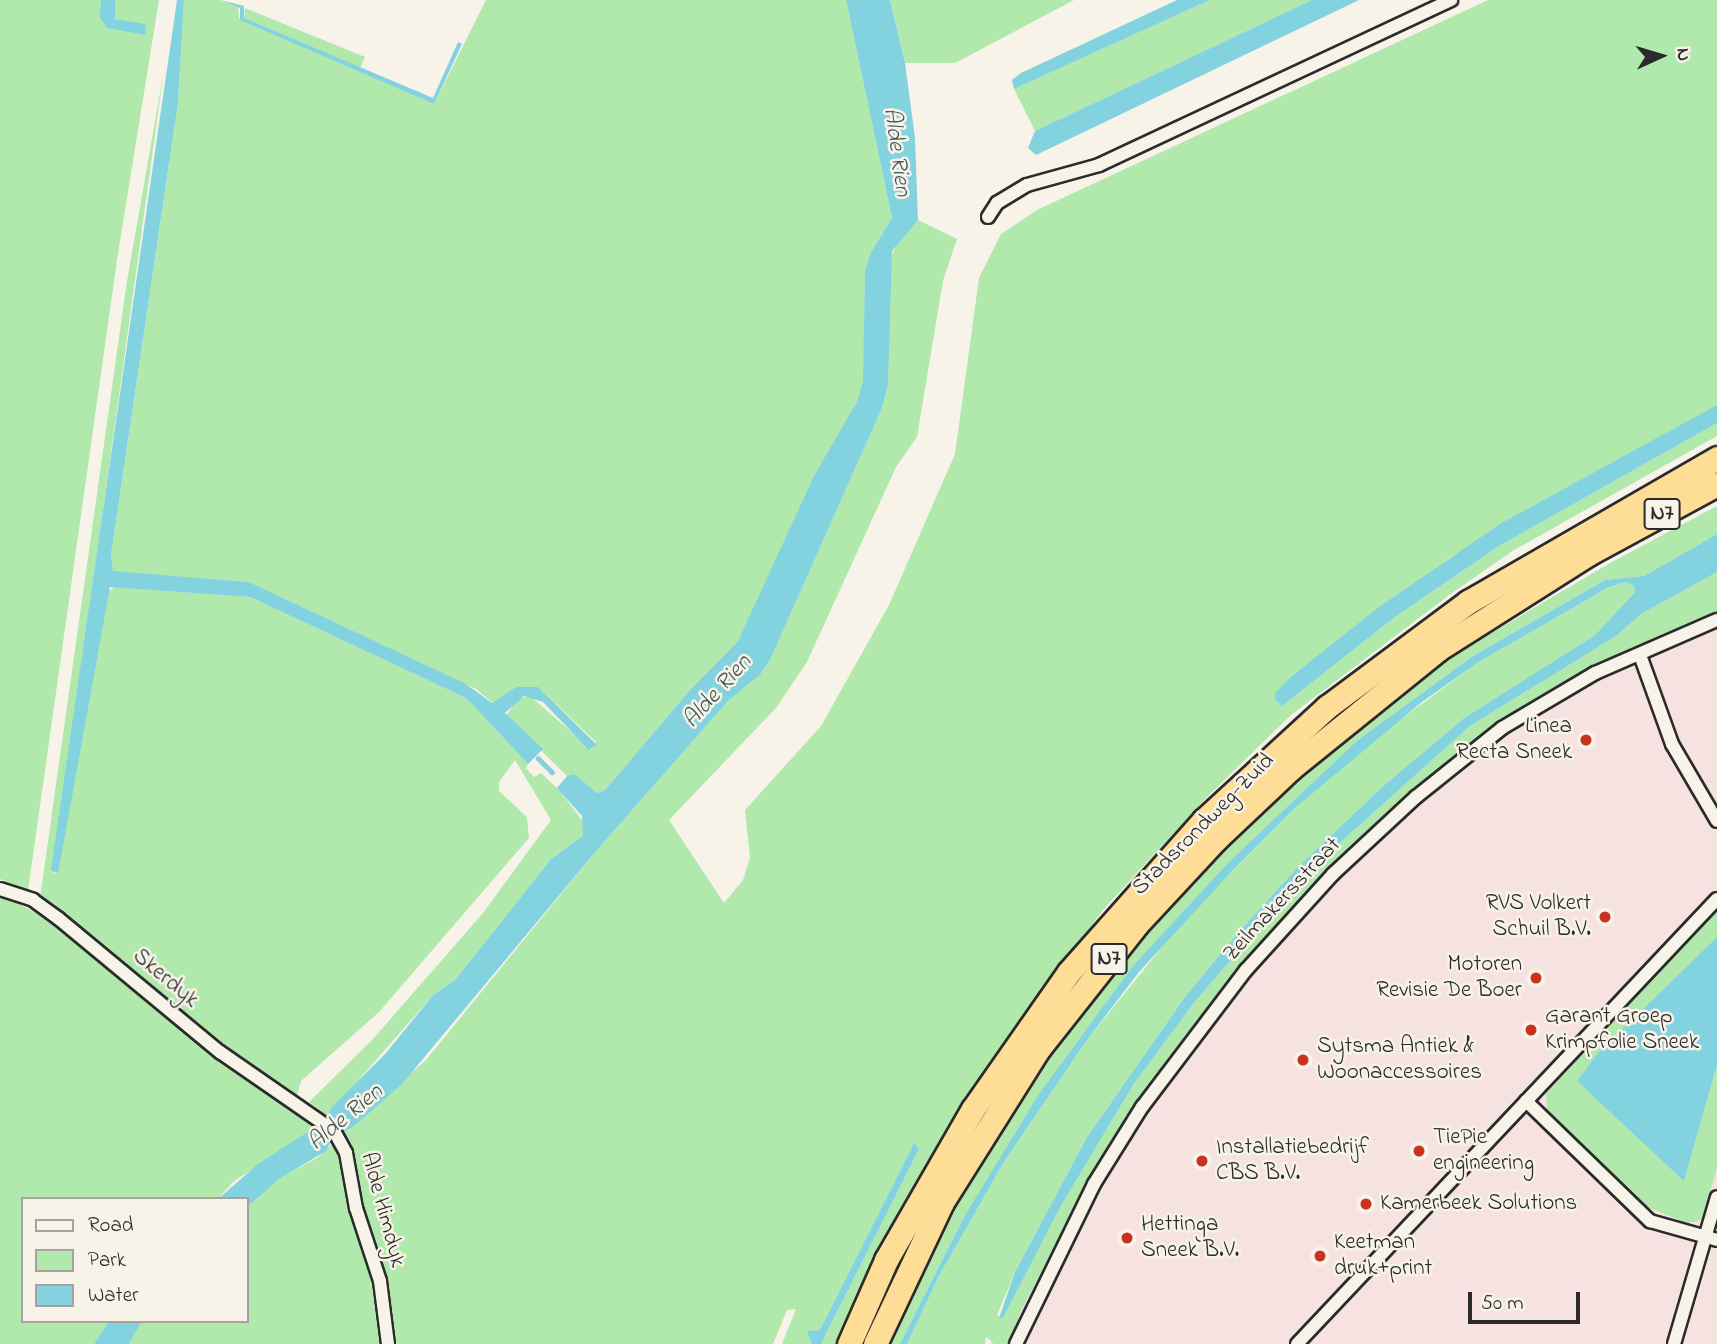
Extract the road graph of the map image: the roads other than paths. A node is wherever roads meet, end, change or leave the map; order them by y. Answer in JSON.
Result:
{"nodes":[{"id":1,"x":1451,"y":0,"type":"edge"},
{"id":2,"x":988,"y":217,"type":"dead end"},
{"id":3,"x":1717,"y":443,"type":"edge"},
{"id":4,"x":1717,"y":458,"type":"edge"},
{"id":5,"x":1717,"y":484,"type":"edge"},
{"id":6,"x":1717,"y":502,"type":"edge"},
{"id":7,"x":1623,"y":509,"type":"junction"},
{"id":8,"x":1608,"y":543,"type":"junction"},
{"id":9,"x":1717,"y":620,"type":"edge"},
{"id":10,"x":1640,"y":655,"type":"junction"},
{"id":11,"x":1717,"y":821,"type":"edge"},
{"id":12,"x":0,"y":889,"type":"edge"},
{"id":13,"x":1717,"y":899,"type":"edge"},
{"id":14,"x":1525,"y":1101,"type":"junction"},
{"id":15,"x":301,"y":1106,"type":"joint"},
{"id":16,"x":1717,"y":1197,"type":"edge"},
{"id":17,"x":1711,"y":1238,"type":"edge"},
{"id":18,"x":388,"y":1344,"type":"edge"},
{"id":19,"x":849,"y":1344,"type":"edge"},
{"id":20,"x":875,"y":1344,"type":"edge"},
{"id":21,"x":1016,"y":1344,"type":"edge"},
{"id":22,"x":1297,"y":1344,"type":"edge"},
{"id":23,"x":1674,"y":1344,"type":"edge"}],
"edges":[{"from":1,"to":2,"type":"street"},
{"from":3,"to":7,"type":"highway","number":"N7"},
{"from":4,"to":7,"type":"highway","name":"Stadsrondweg-Zuid","number":"N7"},
{"from":5,"to":8,"type":"highway","name":"Stadsrondweg-Zuid","number":"N7"},
{"from":6,"to":8,"type":"highway","number":"N7"},
{"from":7,"to":19,"type":"highway","name":"Stadsrondweg-Zuid","number":"N7"},
{"from":8,"to":20,"type":"highway","name":"Stadsrondweg-Zuid","number":"N7"},
{"from":9,"to":10,"type":"street","name":"Zeilmakersstraat"},
{"from":10,"to":11,"type":"street"},
{"from":10,"to":21,"type":"street","name":"Zeilmakersstraat"},
{"from":12,"to":15,"type":"street","name":"Skerdyk"},
{"from":13,"to":14,"type":"street"},
{"from":14,"to":17,"type":"street"},
{"from":14,"to":22,"type":"street"},
{"from":15,"to":18,"type":"street","name":"Alde Himdyk"},
{"from":16,"to":17,"type":"street"},
{"from":17,"to":23,"type":"street"}]}
